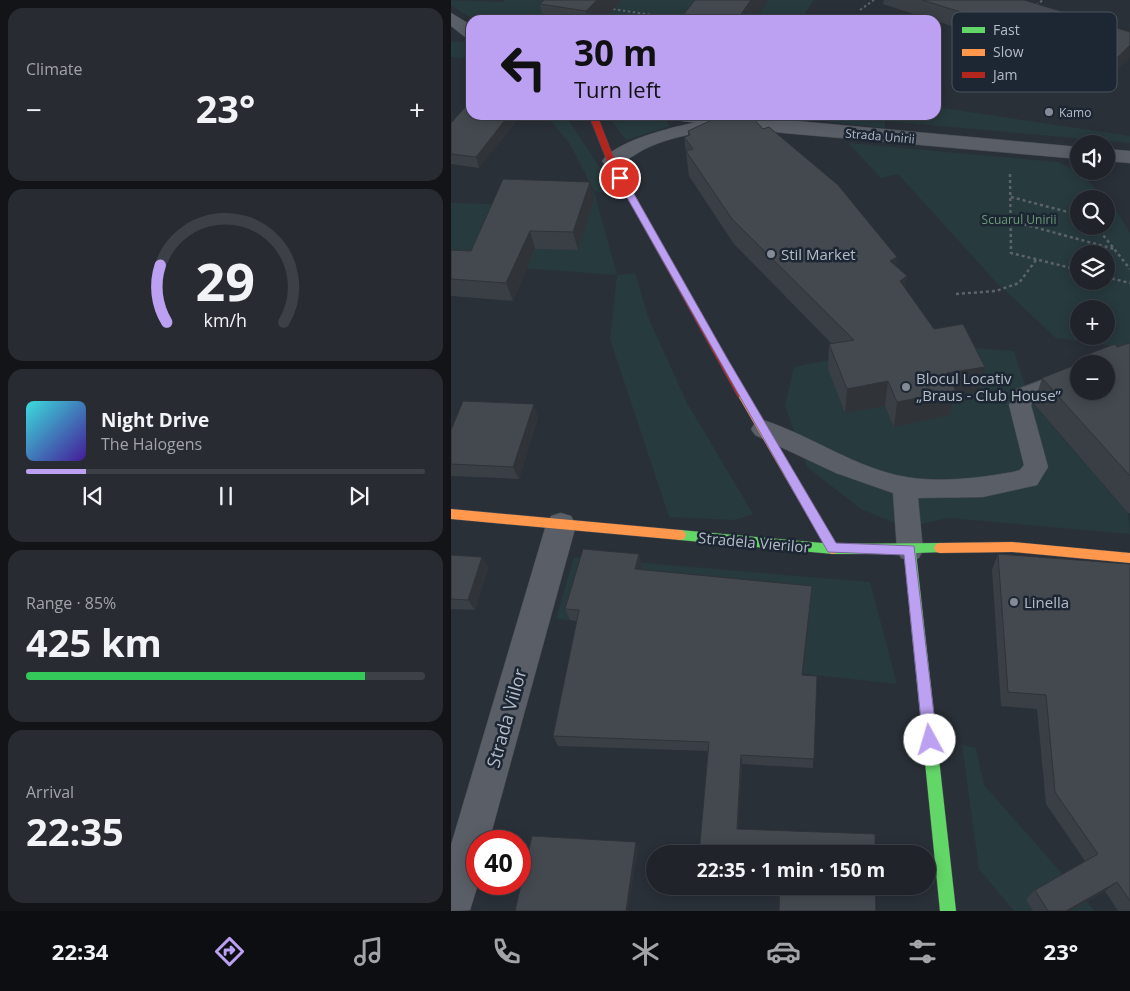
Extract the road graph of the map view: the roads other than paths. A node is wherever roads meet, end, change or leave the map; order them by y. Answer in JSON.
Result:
{"nodes":[{"id":1,"x":451,"y":18,"type":"edge"},
{"id":2,"x":462,"y":32,"type":"edge"},
{"id":3,"x":595,"y":120,"type":"edge"},
{"id":4,"x":718,"y":120,"type":"edge"},
{"id":5,"x":732,"y":122,"type":"junction"},
{"id":6,"x":1070,"y":152,"type":"edge"},
{"id":7,"x":1115,"y":156,"type":"edge"},
{"id":8,"x":1130,"y":157,"type":"edge"},
{"id":9,"x":611,"y":161,"type":"junction"},
{"id":10,"x":1070,"y":378,"type":"edge"},
{"id":11,"x":763,"y":429,"type":"junction"},
{"id":12,"x":905,"y":487,"type":"junction"},
{"id":13,"x":451,"y":514,"type":"edge"},
{"id":14,"x":561,"y":525,"type":"junction"},
{"id":15,"x":833,"y":548,"type":"junction"},
{"id":16,"x":910,"y":550,"type":"junction"},
{"id":17,"x":1130,"y":558,"type":"edge"},
{"id":18,"x":451,"y":910,"type":"edge"},
{"id":19,"x":949,"y":911,"type":"edge"}],
"edges":[{"from":1,"to":2,"type":"street"},
{"from":3,"to":9,"type":"street","name":"Stradela Vierilor"},
{"from":4,"to":5,"type":"street","name":"Strada Unirii"},
{"from":5,"to":6,"type":"street","name":"Strada Unirii"},
{"from":5,"to":9,"type":"lane"},
{"from":7,"to":8,"type":"street"},
{"from":9,"to":11,"type":"street","name":"Stradela Vierilor"},
{"from":10,"to":12,"type":"lane"},
{"from":11,"to":12,"type":"lane"},
{"from":11,"to":15,"type":"street","name":"Stradela Vierilor"},
{"from":12,"to":16,"type":"lane"},
{"from":13,"to":14,"type":"street","name":"Stradela Vierilor"},
{"from":14,"to":15,"type":"street","name":"Stradela Vierilor"},
{"from":14,"to":18,"type":"street","name":"Strada Viilor"},
{"from":15,"to":16,"type":"street"},
{"from":16,"to":17,"type":"street"},
{"from":16,"to":19,"type":"street"}]}
